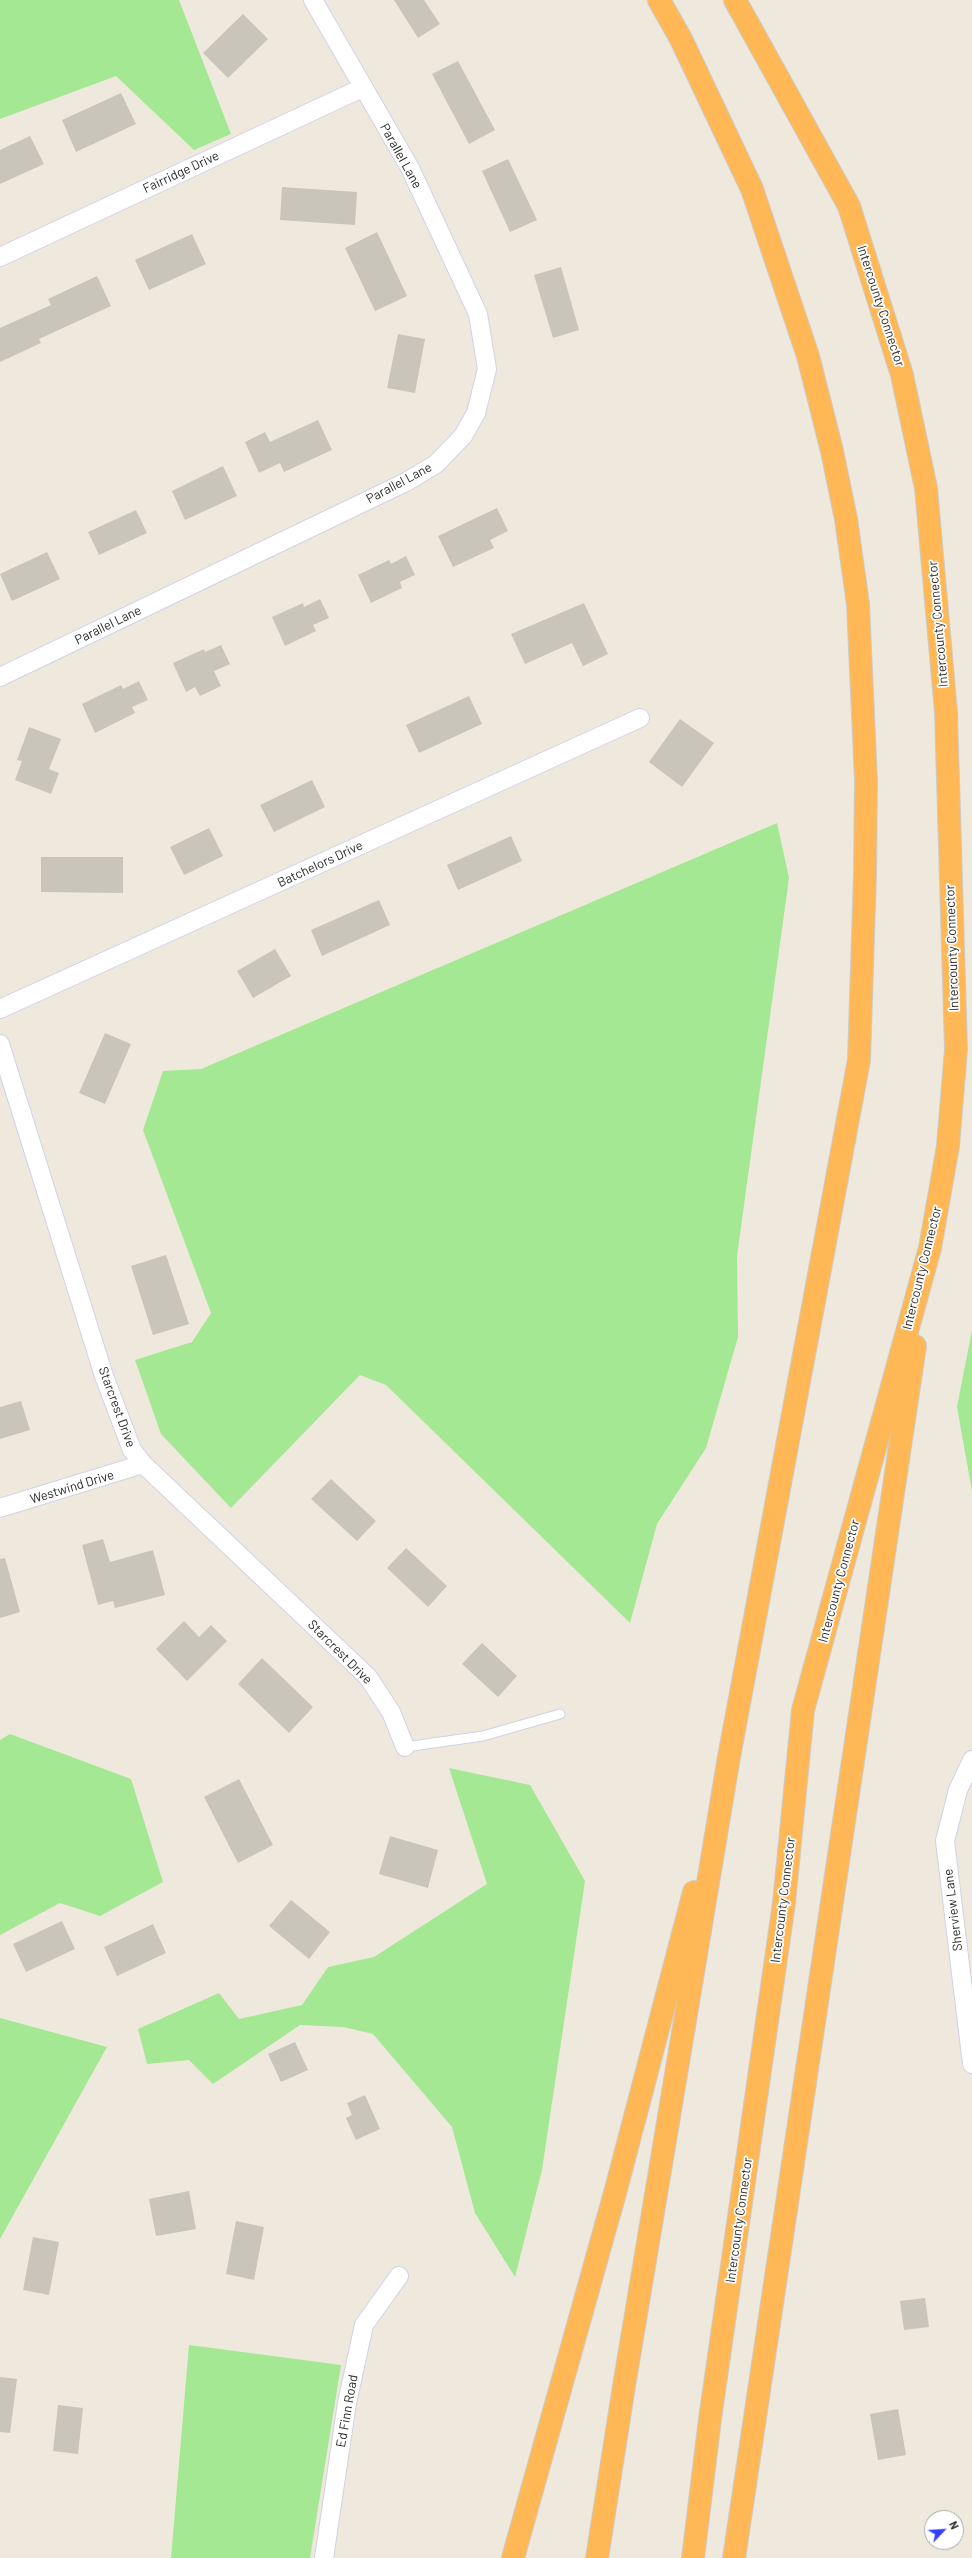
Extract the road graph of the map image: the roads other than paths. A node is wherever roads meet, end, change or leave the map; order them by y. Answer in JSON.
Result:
{"nodes":[{"id":1,"x":313,"y":0,"type":"edge"},
{"id":2,"x":659,"y":0,"type":"edge"},
{"id":3,"x":735,"y":0,"type":"edge"},
{"id":4,"x":362,"y":88,"type":"junction"},
{"id":5,"x":0,"y":256,"type":"edge"},
{"id":6,"x":0,"y":677,"type":"edge"},
{"id":7,"x":640,"y":718,"type":"dead end"},
{"id":8,"x":0,"y":1010,"type":"edge"},
{"id":9,"x":0,"y":1044,"type":"edge"},
{"id":10,"x":930,"y":1248,"type":"junction"},
{"id":11,"x":143,"y":1464,"type":"junction"},
{"id":12,"x":0,"y":1508,"type":"edge"},
{"id":13,"x":560,"y":1714,"type":"dead end"},
{"id":14,"x":405,"y":1747,"type":"joint"},
{"id":15,"x":729,"y":1757,"type":"junction"},
{"id":16,"x":972,"y":1760,"type":"edge"},
{"id":17,"x":972,"y":2064,"type":"edge"},
{"id":18,"x":399,"y":2276,"type":"dead end"},
{"id":19,"x":324,"y":2558,"type":"edge"},
{"id":20,"x":513,"y":2558,"type":"edge"},
{"id":21,"x":597,"y":2558,"type":"edge"},
{"id":22,"x":693,"y":2558,"type":"edge"},
{"id":23,"x":734,"y":2558,"type":"edge"}],
"edges":[{"from":1,"to":4,"type":"street","name":"Parallel Lane"},
{"from":2,"to":15,"type":"highway"},
{"from":3,"to":10,"type":"highway","name":"Intercounty Connector"},
{"from":4,"to":5,"type":"street","name":"Fairridge Drive"},
{"from":4,"to":6,"type":"street","name":"Parallel Lane"},
{"from":7,"to":8,"type":"street","name":"Batchelors Drive"},
{"from":9,"to":11,"type":"street","name":"Starcrest Drive"},
{"from":10,"to":22,"type":"highway","name":"Intercounty Connector"},
{"from":10,"to":23,"type":"highway"},
{"from":11,"to":12,"type":"street","name":"Westwind Drive"},
{"from":11,"to":14,"type":"street","name":"Starcrest Drive"},
{"from":13,"to":14,"type":"lane"},
{"from":15,"to":20,"type":"highway"},
{"from":15,"to":21,"type":"highway"},
{"from":16,"to":17,"type":"street","name":"Sherview Lane"},
{"from":18,"to":19,"type":"street","name":"Ed Finn Road"}]}
